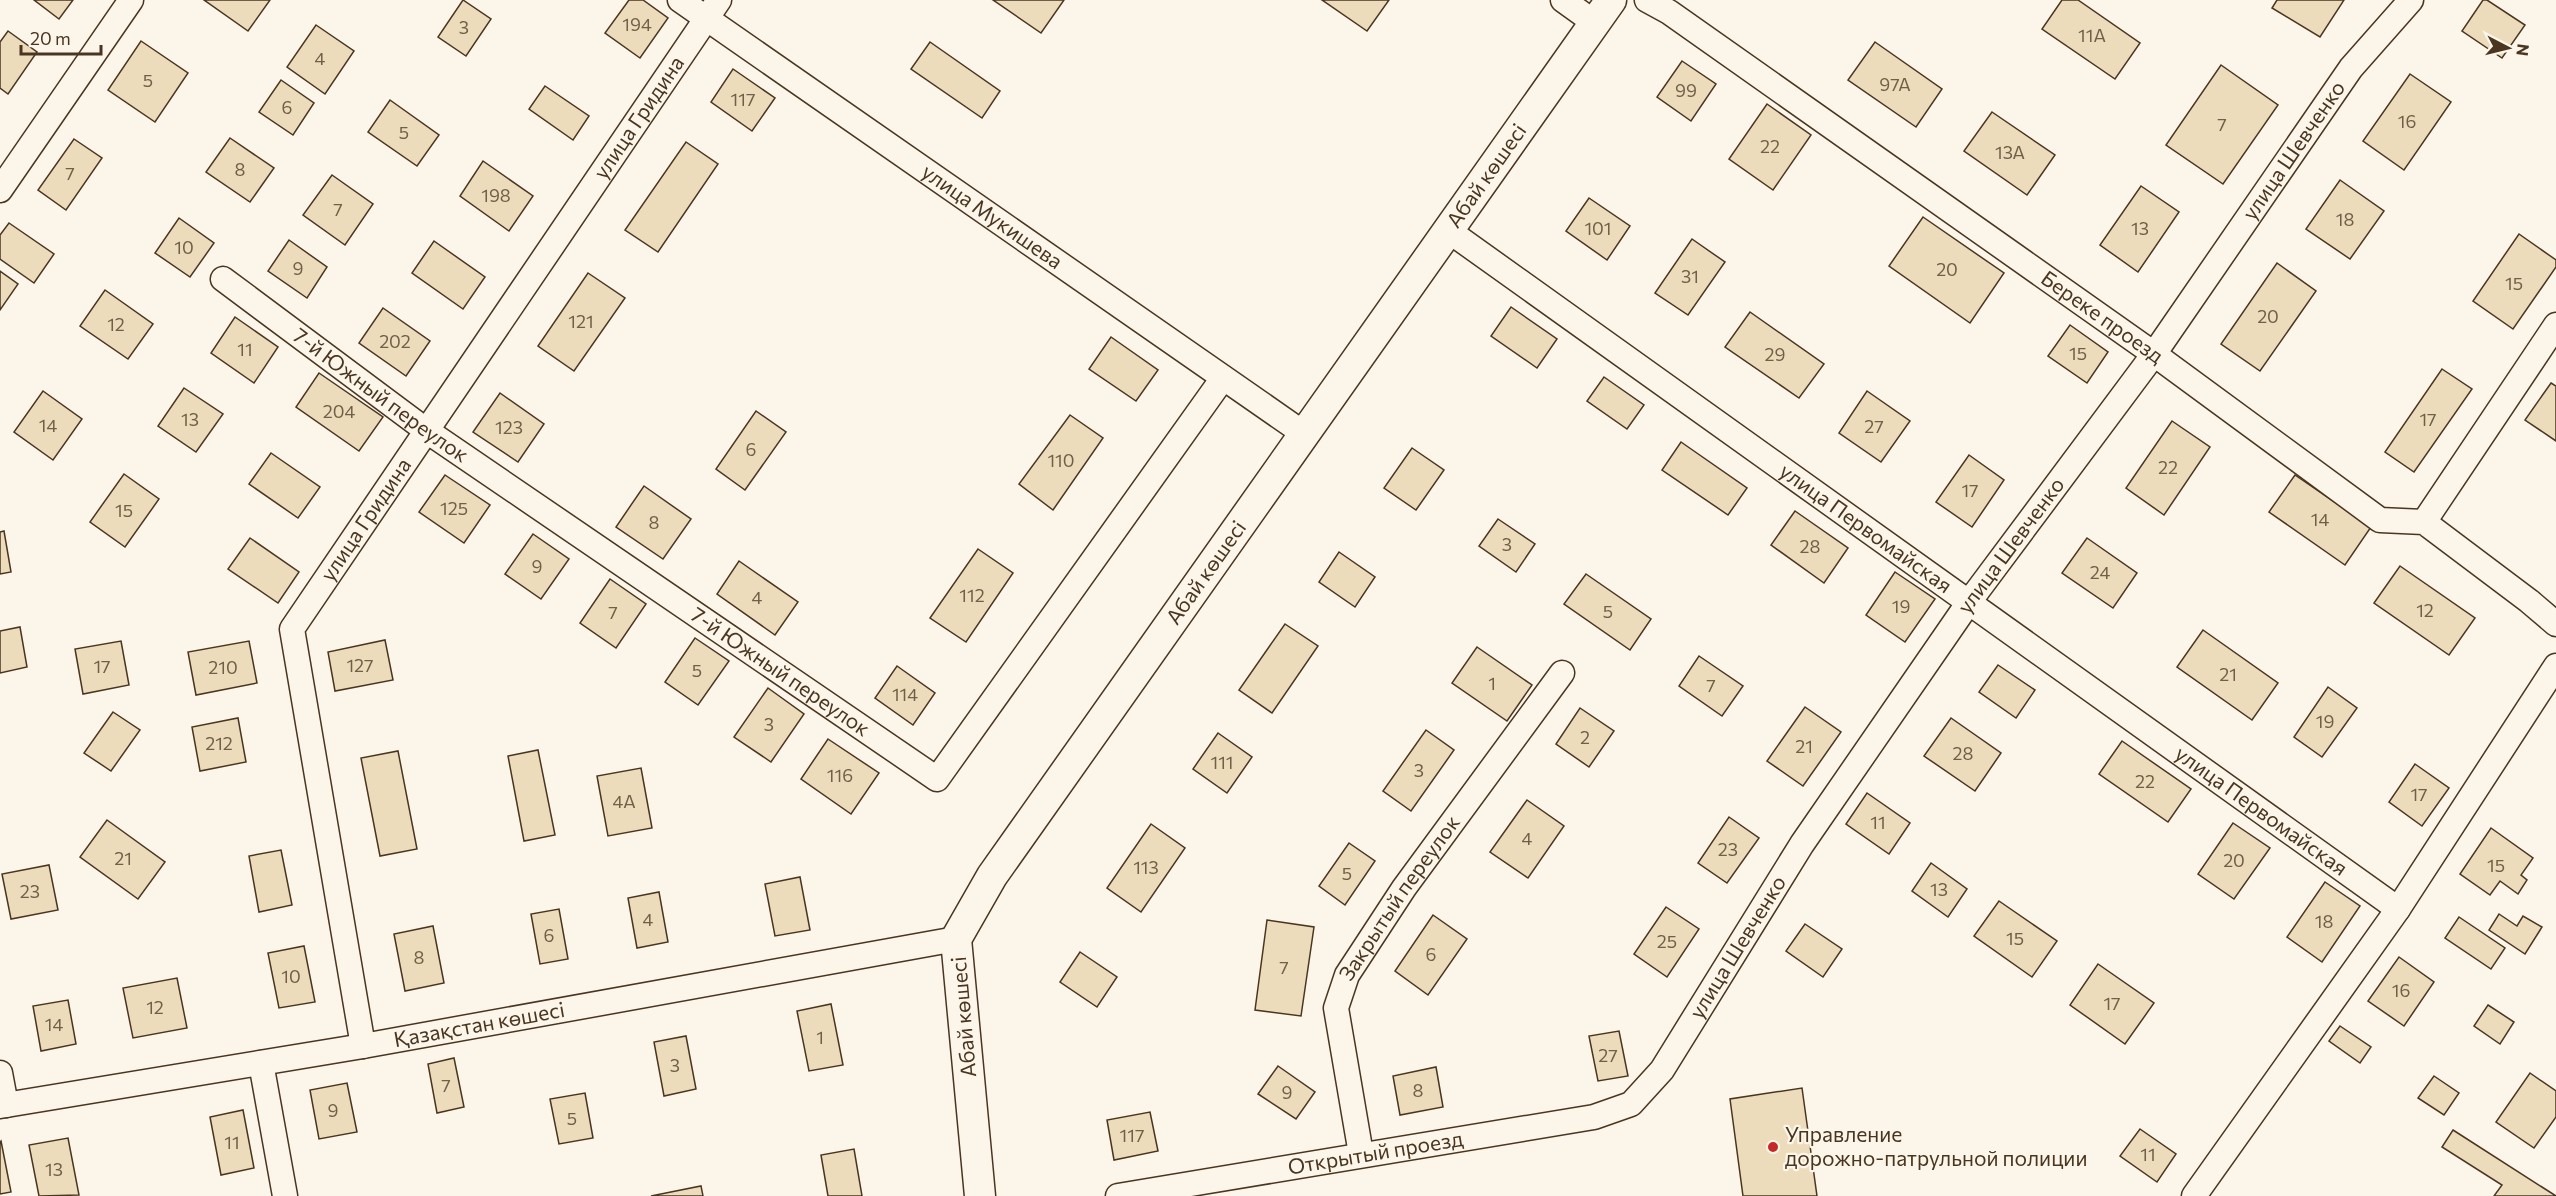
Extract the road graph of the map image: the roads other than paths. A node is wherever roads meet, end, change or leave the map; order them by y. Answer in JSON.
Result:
{"nodes":[{"id":1,"x":131,"y":0,"type":"edge"},
{"id":2,"x":680,"y":0,"type":"edge"},
{"id":3,"x":1563,"y":0,"type":"edge"},
{"id":4,"x":1647,"y":0,"type":"edge"},
{"id":5,"x":2411,"y":0,"type":"edge"},
{"id":6,"x":713,"y":10,"type":"edge"},
{"id":7,"x":1603,"y":11,"type":"edge"},
{"id":8,"x":0,"y":190,"type":"edge"},
{"id":9,"x":1449,"y":231,"type":"junction"},
{"id":10,"x":223,"y":279,"type":"dead end"},
{"id":11,"x":2556,"y":325,"type":"edge"},
{"id":12,"x":2154,"y":354,"type":"junction"},
{"id":13,"x":1223,"y":378,"type":"junction"},
{"id":14,"x":427,"y":431,"type":"junction"},
{"id":15,"x":1303,"y":433,"type":"junction"},
{"id":16,"x":2424,"y":522,"type":"junction"},
{"id":17,"x":1970,"y":602,"type":"junction"},
{"id":18,"x":2556,"y":624,"type":"edge"},
{"id":19,"x":2556,"y":666,"type":"edge"},
{"id":20,"x":1562,"y":673,"type":"dead end"},
{"id":21,"x":2398,"y":909,"type":"junction"},
{"id":22,"x":956,"y":939,"type":"junction"},
{"id":23,"x":363,"y":1046,"type":"junction"},
{"id":24,"x":261,"y":1063,"type":"junction"},
{"id":25,"x":0,"y":1073,"type":"edge"},
{"id":26,"x":1631,"y":1104,"type":"joint"},
{"id":27,"x":3,"y":1105,"type":"edge"},
{"id":28,"x":1361,"y":1154,"type":"junction"},
{"id":29,"x":285,"y":1196,"type":"edge"},
{"id":30,"x":980,"y":1196,"type":"edge"},
{"id":31,"x":1118,"y":1196,"type":"edge"},
{"id":32,"x":2194,"y":1196,"type":"edge"}],
"edges":[{"from":1,"to":8,"type":"street"},
{"from":2,"to":6,"type":"street","name":"улица Мукишева"},
{"from":3,"to":7,"type":"street"},
{"from":4,"to":12,"type":"street","name":"Береке проезд"},
{"from":5,"to":12,"type":"street","name":"улица Шевченко"},
{"from":6,"to":13,"type":"street","name":"улица Мукишева"},
{"from":6,"to":14,"type":"street","name":"улица Гридина"},
{"from":7,"to":9,"type":"street","name":"Абай көшесі"},
{"from":9,"to":15,"type":"street","name":"Абай көшесі"},
{"from":9,"to":17,"type":"street","name":"улица Первомайская"},
{"from":10,"to":14,"type":"street","name":"7-й Южный переулок"},
{"from":11,"to":16,"type":"street"},
{"from":12,"to":16,"type":"street","name":"Береке проезд"},
{"from":12,"to":17,"type":"street","name":"улица Шевченко"},
{"from":13,"to":14,"type":"street","name":"7-й Южный переулок"},
{"from":13,"to":15,"type":"street","name":"улица Мукишева"},
{"from":14,"to":23,"type":"street","name":"улица Гридина"},
{"from":15,"to":22,"type":"street","name":"Абай көшесі"},
{"from":16,"to":18,"type":"street"},
{"from":17,"to":21,"type":"street","name":"улица Первомайская"},
{"from":17,"to":26,"type":"street","name":"улица Шевченко"},
{"from":19,"to":21,"type":"street"},
{"from":20,"to":28,"type":"street","name":"Закрытый переулок"},
{"from":21,"to":32,"type":"street"},
{"from":22,"to":23,"type":"street","name":"Қазақстан көшесі"},
{"from":22,"to":30,"type":"street","name":"Абай көшесі"},
{"from":23,"to":24,"type":"street","name":"Қазақстан көшесі"},
{"from":24,"to":27,"type":"street","name":"Қазақстан көшесі"},
{"from":24,"to":29,"type":"street"},
{"from":25,"to":27,"type":"street"},
{"from":26,"to":28,"type":"street","name":"Открытый проезд"},
{"from":28,"to":31,"type":"street","name":"Открытый проезд"}]}
